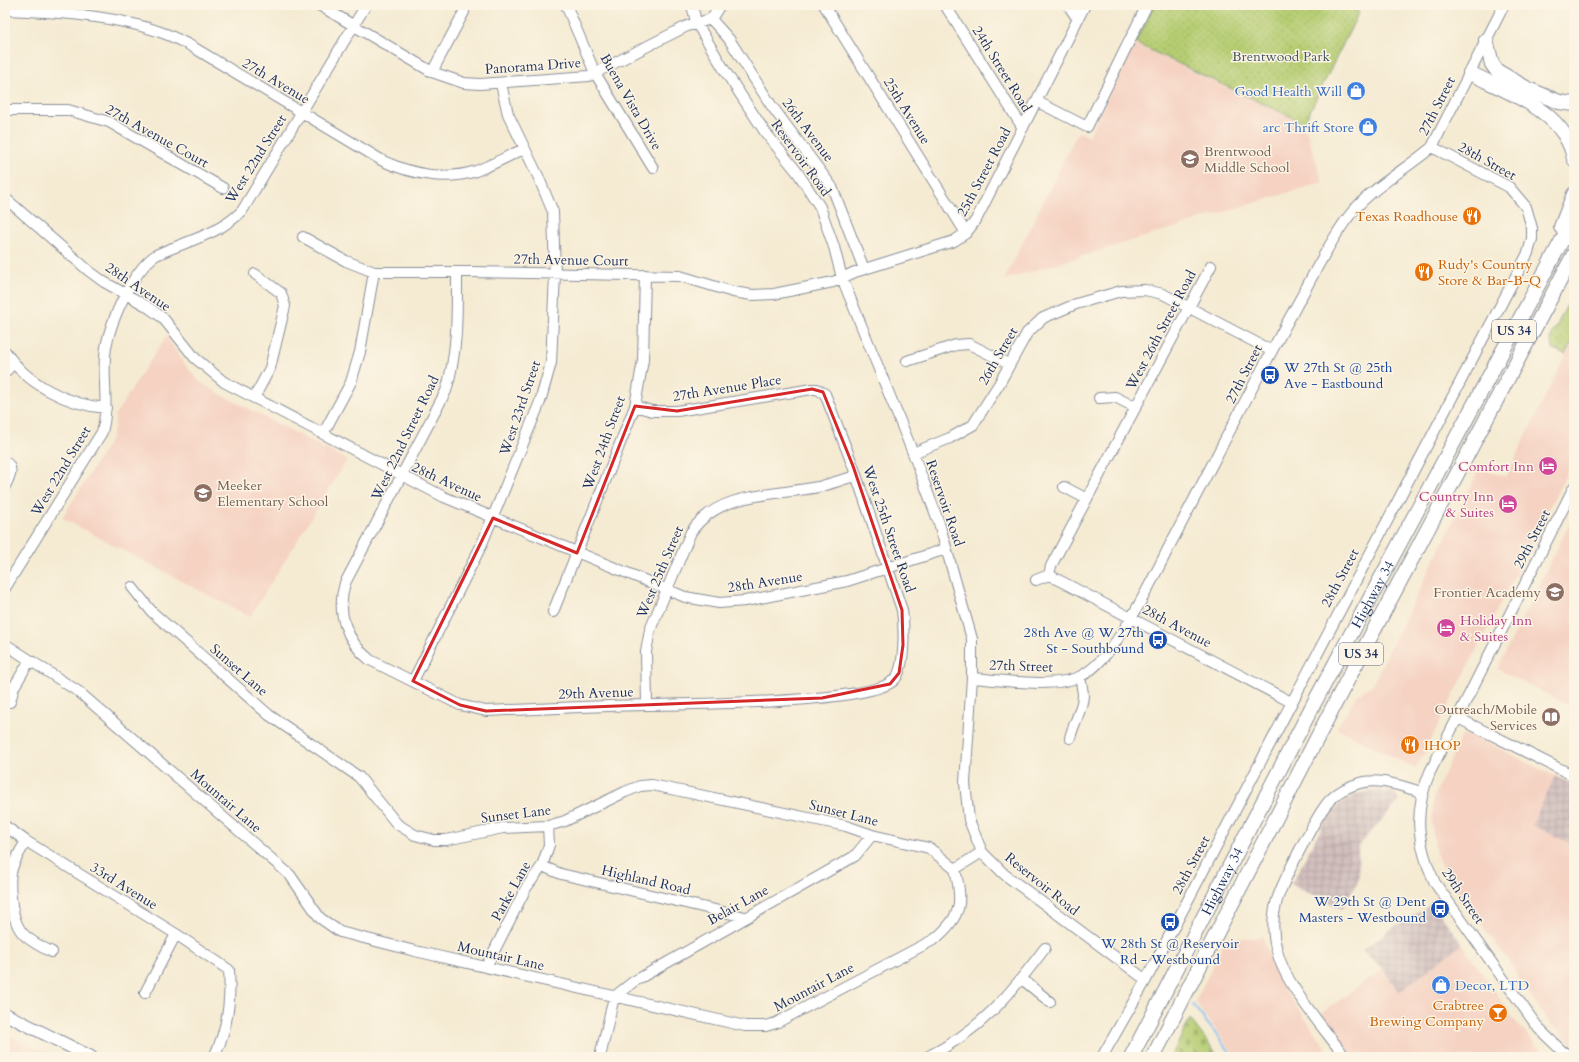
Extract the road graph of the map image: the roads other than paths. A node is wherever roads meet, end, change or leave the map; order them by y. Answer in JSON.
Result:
{"nodes":[{"id":1,"x":319,"y":5,"type":"edge"},
{"id":2,"x":366,"y":5,"type":"edge"},
{"id":3,"x":566,"y":5,"type":"edge"},
{"id":4,"x":692,"y":5,"type":"edge"},
{"id":5,"x":720,"y":5,"type":"edge"},
{"id":6,"x":824,"y":5,"type":"edge"},
{"id":7,"x":946,"y":5,"type":"edge"},
{"id":8,"x":1068,"y":5,"type":"edge"},
{"id":9,"x":1085,"y":5,"type":"edge"},
{"id":10,"x":1148,"y":5,"type":"edge"},
{"id":11,"x":1504,"y":5,"type":"edge"},
{"id":12,"x":5,"y":10,"type":"edge"},
{"id":13,"x":464,"y":12,"type":"dead end"},
{"id":14,"x":1077,"y":18,"type":"junction"},
{"id":15,"x":711,"y":19,"type":"junction"},
{"id":16,"x":696,"y":22,"type":"junction"},
{"id":17,"x":354,"y":26,"type":"junction"},
{"id":18,"x":1486,"y":40,"type":"junction"},
{"id":19,"x":1471,"y":69,"type":"junction"},
{"id":20,"x":432,"y":72,"type":"junction"},
{"id":21,"x":595,"y":73,"type":"junction"},
{"id":22,"x":501,"y":84,"type":"junction"},
{"id":23,"x":1528,"y":90,"type":"junction"},
{"id":24,"x":1036,"y":101,"type":"junction"},
{"id":25,"x":1574,"y":104,"type":"edge"},
{"id":26,"x":5,"y":110,"type":"edge"},
{"id":27,"x":302,"y":113,"type":"junction"},
{"id":28,"x":1022,"y":128,"type":"junction"},
{"id":29,"x":1432,"y":147,"type":"junction"},
{"id":30,"x":524,"y":149,"type":"junction"},
{"id":31,"x":1574,"y":159,"type":"edge"},
{"id":32,"x":653,"y":168,"type":"dead end"},
{"id":33,"x":223,"y":188,"type":"dead end"},
{"id":34,"x":1574,"y":194,"type":"edge"},
{"id":35,"x":5,"y":198,"type":"edge"},
{"id":36,"x":1574,"y":218,"type":"edge"},
{"id":37,"x":966,"y":233,"type":"junction"},
{"id":38,"x":303,"y":236,"type":"dead end"},
{"id":39,"x":1574,"y":254,"type":"edge"},
{"id":40,"x":1574,"y":264,"type":"edge"},
{"id":41,"x":1211,"y":266,"type":"dead end"},
{"id":42,"x":864,"y":268,"type":"junction"},
{"id":43,"x":374,"y":272,"type":"junction"},
{"id":44,"x":457,"y":272,"type":"junction"},
{"id":45,"x":1545,"y":273,"type":"junction"},
{"id":46,"x":255,"y":274,"type":"dead end"},
{"id":47,"x":555,"y":274,"type":"junction"},
{"id":48,"x":645,"y":275,"type":"junction"},
{"id":49,"x":842,"y":278,"type":"junction"},
{"id":50,"x":1554,"y":293,"type":"junction"},
{"id":51,"x":126,"y":294,"type":"junction"},
{"id":52,"x":1188,"y":307,"type":"junction"},
{"id":53,"x":5,"y":351,"type":"edge"},
{"id":54,"x":1272,"y":351,"type":"junction"},
{"id":55,"x":907,"y":361,"type":"dead end"},
{"id":56,"x":13,"y":364,"type":"junction"},
{"id":57,"x":1009,"y":364,"type":"junction"},
{"id":58,"x":5,"y":372,"type":"edge"},
{"id":59,"x":823,"y":392,"type":"joint"},
{"id":60,"x":254,"y":398,"type":"junction"},
{"id":61,"x":1099,"y":398,"type":"dead end"},
{"id":62,"x":635,"y":406,"type":"junction"},
{"id":63,"x":1135,"y":407,"type":"junction"},
{"id":64,"x":106,"y":408,"type":"junction"},
{"id":65,"x":322,"y":434,"type":"junction"},
{"id":66,"x":913,"y":453,"type":"junction"},
{"id":67,"x":5,"y":462,"type":"edge"},
{"id":68,"x":402,"y":476,"type":"junction"},
{"id":69,"x":856,"y":476,"type":"junction"},
{"id":70,"x":5,"y":486,"type":"edge"},
{"id":71,"x":1064,"y":487,"type":"dead end"},
{"id":72,"x":1574,"y":487,"type":"edge"},
{"id":73,"x":1087,"y":499,"type":"junction"},
{"id":74,"x":492,"y":518,"type":"junction"},
{"id":75,"x":946,"y":549,"type":"junction"},
{"id":76,"x":577,"y":553,"type":"junction"},
{"id":77,"x":887,"y":568,"type":"junction"},
{"id":78,"x":1049,"y":575,"type":"junction"},
{"id":79,"x":1036,"y":580,"type":"dead end"},
{"id":80,"x":132,"y":587,"type":"dead end"},
{"id":81,"x":5,"y":588,"type":"edge"},
{"id":82,"x":667,"y":590,"type":"junction"},
{"id":83,"x":341,"y":606,"type":"joint"},
{"id":84,"x":553,"y":612,"type":"dead end"},
{"id":85,"x":1131,"y":617,"type":"junction"},
{"id":86,"x":5,"y":644,"type":"edge"},
{"id":87,"x":30,"y":660,"type":"junction"},
{"id":88,"x":1080,"y":677,"type":"junction"},
{"id":89,"x":972,"y":678,"type":"junction"},
{"id":90,"x":896,"y":680,"type":"joint"},
{"id":91,"x":413,"y":681,"type":"junction"},
{"id":92,"x":10,"y":702,"type":"dead end"},
{"id":93,"x":1291,"y":702,"type":"junction"},
{"id":94,"x":647,"y":705,"type":"junction"},
{"id":95,"x":1458,"y":718,"type":"junction"},
{"id":96,"x":1070,"y":738,"type":"dead end"},
{"id":97,"x":1574,"y":776,"type":"edge"},
{"id":98,"x":1422,"y":792,"type":"junction"},
{"id":99,"x":5,"y":826,"type":"edge"},
{"id":100,"x":548,"y":826,"type":"junction"},
{"id":101,"x":872,"y":835,"type":"junction"},
{"id":102,"x":26,"y":841,"type":"junction"},
{"id":103,"x":982,"y":852,"type":"junction"},
{"id":104,"x":542,"y":866,"type":"junction"},
{"id":105,"x":955,"y":869,"type":"junction"},
{"id":106,"x":745,"y":917,"type":"junction"},
{"id":107,"x":176,"y":934,"type":"junction"},
{"id":108,"x":1045,"y":948,"type":"dead end"},
{"id":109,"x":52,"y":952,"type":"dead end"},
{"id":110,"x":486,"y":967,"type":"junction"},
{"id":111,"x":1022,"y":979,"type":"junction"},
{"id":112,"x":1146,"y":980,"type":"junction"},
{"id":113,"x":145,"y":993,"type":"dead end"},
{"id":114,"x":614,"y":996,"type":"junction"},
{"id":115,"x":1050,"y":1002,"type":"dead end"},
{"id":116,"x":5,"y":1014,"type":"edge"},
{"id":117,"x":91,"y":1057,"type":"edge"},
{"id":118,"x":214,"y":1057,"type":"edge"},
{"id":119,"x":600,"y":1057,"type":"edge"},
{"id":120,"x":927,"y":1057,"type":"edge"},
{"id":121,"x":1102,"y":1057,"type":"edge"},
{"id":122,"x":1131,"y":1057,"type":"edge"},
{"id":123,"x":1154,"y":1057,"type":"edge"},
{"id":124,"x":1345,"y":1057,"type":"edge"},
{"id":125,"x":1572,"y":1057,"type":"edge"}],
"edges":[{"from":1,"to":17,"type":"street","name":"Panorama Drive"},
{"from":2,"to":17,"type":"street","name":"West 22nd Street"},
{"from":3,"to":21,"type":"street","name":"Buena Vista Drive"},
{"from":4,"to":16,"type":"street","name":"Reservoir Road"},
{"from":5,"to":15,"type":"street"},
{"from":6,"to":37,"type":"street","name":"25th Avenue"},
{"from":7,"to":28,"type":"street","name":"24th Street Road"},
{"from":8,"to":14,"type":"street"},
{"from":9,"to":14,"type":"street","name":"25th Street Road"},
{"from":10,"to":24,"type":"street"},
{"from":11,"to":18,"type":"street","name":"27th Street"},
{"from":12,"to":27,"type":"street","name":"27th Avenue"},
{"from":13,"to":20,"type":"street"},
{"from":14,"to":24,"type":"street","name":"25th Street Road"},
{"from":15,"to":16,"type":"street","name":"Panorama Drive"},
{"from":15,"to":42,"type":"street","name":"26th Avenue"},
{"from":16,"to":21,"type":"street","name":"Panorama Drive"},
{"from":16,"to":49,"type":"street","name":"Reservoir Road"},
{"from":17,"to":20,"type":"street","name":"Panorama Drive"},
{"from":17,"to":27,"type":"street","name":"West 22nd Street"},
{"from":18,"to":19,"type":"street","name":"27th Street"},
{"from":18,"to":23,"type":"highway"},
{"from":19,"to":23,"type":"highway"},
{"from":19,"to":29,"type":"street","name":"27th Street"},
{"from":19,"to":31,"type":"highway"},
{"from":20,"to":22,"type":"street","name":"Panorama Drive"},
{"from":21,"to":22,"type":"street","name":"Panorama Drive"},
{"from":21,"to":32,"type":"street","name":"Buena Vista Drive"},
{"from":22,"to":30,"type":"street","name":"West 23rd Street"},
{"from":23,"to":25,"type":"highway"},
{"from":24,"to":28,"type":"street","name":"25th Street Road"},
{"from":26,"to":33,"type":"street","name":"27th Avenue Court"},
{"from":27,"to":30,"type":"street","name":"27th Avenue"},
{"from":27,"to":51,"type":"street","name":"West 22nd Street"},
{"from":28,"to":37,"type":"street","name":"25th Street Road"},
{"from":29,"to":54,"type":"street","name":"27th Street"},
{"from":29,"to":93,"type":"street","name":"28th Street"},
{"from":30,"to":47,"type":"street","name":"West 23rd Street"},
{"from":34,"to":45,"type":"highway"},
{"from":35,"to":51,"type":"street","name":"28th Avenue"},
{"from":36,"to":45,"type":"highway","name":"Highway 34","number":"US 34"},
{"from":37,"to":42,"type":"street","name":"25th Street Road"},
{"from":38,"to":43,"type":"street","name":"27th Avenue Court"},
{"from":39,"to":50,"type":"highway","name":"Highway 34","number":"US 34"},
{"from":40,"to":50,"type":"highway"},
{"from":41,"to":52,"type":"street","name":"West 26th Street Road"},
{"from":42,"to":49,"type":"street","name":"25th Street Road"},
{"from":43,"to":44,"type":"street","name":"27th Avenue Court"},
{"from":43,"to":65,"type":"street"},
{"from":44,"to":47,"type":"street","name":"27th Avenue Court"},
{"from":44,"to":68,"type":"street","name":"West 22nd Street Road"},
{"from":45,"to":122,"type":"highway","name":"Highway 34","number":"US 34"},
{"from":46,"to":60,"type":"street"},
{"from":47,"to":48,"type":"street","name":"27th Avenue Court"},
{"from":47,"to":74,"type":"street","name":"West 23rd Street"},
{"from":48,"to":49,"type":"street","name":"27th Avenue Court"},
{"from":48,"to":62,"type":"street","name":"West 24th Street"},
{"from":49,"to":66,"type":"street","name":"Reservoir Road"},
{"from":50,"to":123,"type":"highway","name":"Highway 34","number":"US 34"},
{"from":51,"to":60,"type":"street","name":"28th Avenue"},
{"from":51,"to":64,"type":"street","name":"West 22nd Street"},
{"from":52,"to":54,"type":"street"},
{"from":52,"to":57,"type":"street","name":"26th Street"},
{"from":52,"to":63,"type":"street","name":"West 26th Street Road"},
{"from":53,"to":56,"type":"street"},
{"from":54,"to":85,"type":"street","name":"27th Street"},
{"from":55,"to":57,"type":"street"},
{"from":56,"to":58,"type":"street"},
{"from":56,"to":64,"type":"street"},
{"from":57,"to":66,"type":"street","name":"26th Street"},
{"from":59,"to":62,"type":"street","name":"27th Avenue Place"},
{"from":59,"to":69,"type":"street","name":"West 25th Street Road"},
{"from":60,"to":65,"type":"street","name":"28th Avenue"},
{"from":61,"to":63,"type":"street","name":"West 26th Street Road"},
{"from":62,"to":76,"type":"street","name":"West 24th Street"},
{"from":63,"to":73,"type":"street","name":"West 26th Street Road"},
{"from":64,"to":81,"type":"street","name":"West 22nd Street"},
{"from":65,"to":68,"type":"street","name":"28th Avenue"},
{"from":66,"to":75,"type":"street","name":"Reservoir Road"},
{"from":67,"to":70,"type":"street"},
{"from":68,"to":74,"type":"street","name":"28th Avenue"},
{"from":68,"to":83,"type":"street","name":"West 22nd Street Road"},
{"from":69,"to":77,"type":"street","name":"West 25th Street Road"},
{"from":69,"to":82,"type":"street","name":"West 25th Street"},
{"from":71,"to":73,"type":"street"},
{"from":72,"to":95,"type":"street","name":"29th Street"},
{"from":73,"to":78,"type":"street","name":"West 26th Street Road"},
{"from":74,"to":76,"type":"street","name":"28th Avenue"},
{"from":74,"to":91,"type":"street","name":"West 23rd Street"},
{"from":75,"to":77,"type":"street","name":"28th Avenue"},
{"from":75,"to":89,"type":"street","name":"Reservoir Road"},
{"from":76,"to":82,"type":"street","name":"28th Avenue"},
{"from":76,"to":84,"type":"street","name":"West 24th Street"},
{"from":77,"to":82,"type":"street","name":"28th Avenue"},
{"from":77,"to":90,"type":"street","name":"West 25th Street Road"},
{"from":78,"to":79,"type":"street"},
{"from":78,"to":85,"type":"street","name":"28th Avenue"},
{"from":80,"to":100,"type":"street","name":"Sunset Lane"},
{"from":82,"to":94,"type":"street","name":"West 25th Street"},
{"from":83,"to":91,"type":"street","name":"29th Avenue"},
{"from":85,"to":88,"type":"street","name":"27th Street"},
{"from":85,"to":93,"type":"street","name":"28th Avenue"},
{"from":86,"to":87,"type":"street","name":"Mountair Lane"},
{"from":87,"to":92,"type":"street"},
{"from":87,"to":110,"type":"street","name":"Mountair Lane"},
{"from":88,"to":89,"type":"street","name":"27th Street"},
{"from":88,"to":96,"type":"street"},
{"from":89,"to":103,"type":"street","name":"Reservoir Road"},
{"from":90,"to":94,"type":"street","name":"29th Avenue"},
{"from":91,"to":94,"type":"street","name":"29th Avenue"},
{"from":93,"to":112,"type":"street","name":"28th Street"},
{"from":95,"to":97,"type":"street"},
{"from":95,"to":98,"type":"street","name":"29th Street"},
{"from":98,"to":124,"type":"street"},
{"from":98,"to":125,"type":"street","name":"29th Street"},
{"from":99,"to":102,"type":"street","name":"33rd Avenue"},
{"from":100,"to":101,"type":"street","name":"Sunset Lane"},
{"from":100,"to":104,"type":"street","name":"Parke Lane"},
{"from":101,"to":105,"type":"street","name":"Sunset Lane"},
{"from":101,"to":106,"type":"street","name":"Belair Lane"},
{"from":102,"to":107,"type":"street","name":"33rd Avenue"},
{"from":102,"to":109,"type":"street"},
{"from":103,"to":105,"type":"street"},
{"from":103,"to":112,"type":"street","name":"Reservoir Road"},
{"from":104,"to":106,"type":"street","name":"Highland Road"},
{"from":104,"to":110,"type":"street","name":"Parke Lane"},
{"from":105,"to":114,"type":"street","name":"Mountair Lane"},
{"from":106,"to":114,"type":"street","name":"Belair Lane"},
{"from":107,"to":113,"type":"street"},
{"from":107,"to":118,"type":"street","name":"33rd Avenue"},
{"from":108,"to":111,"type":"street"},
{"from":110,"to":114,"type":"street","name":"Mountair Lane"},
{"from":111,"to":115,"type":"street"},
{"from":111,"to":120,"type":"street"},
{"from":112,"to":121,"type":"street","name":"28th Street"},
{"from":114,"to":119,"type":"street"},
{"from":116,"to":117,"type":"main road"}]}
